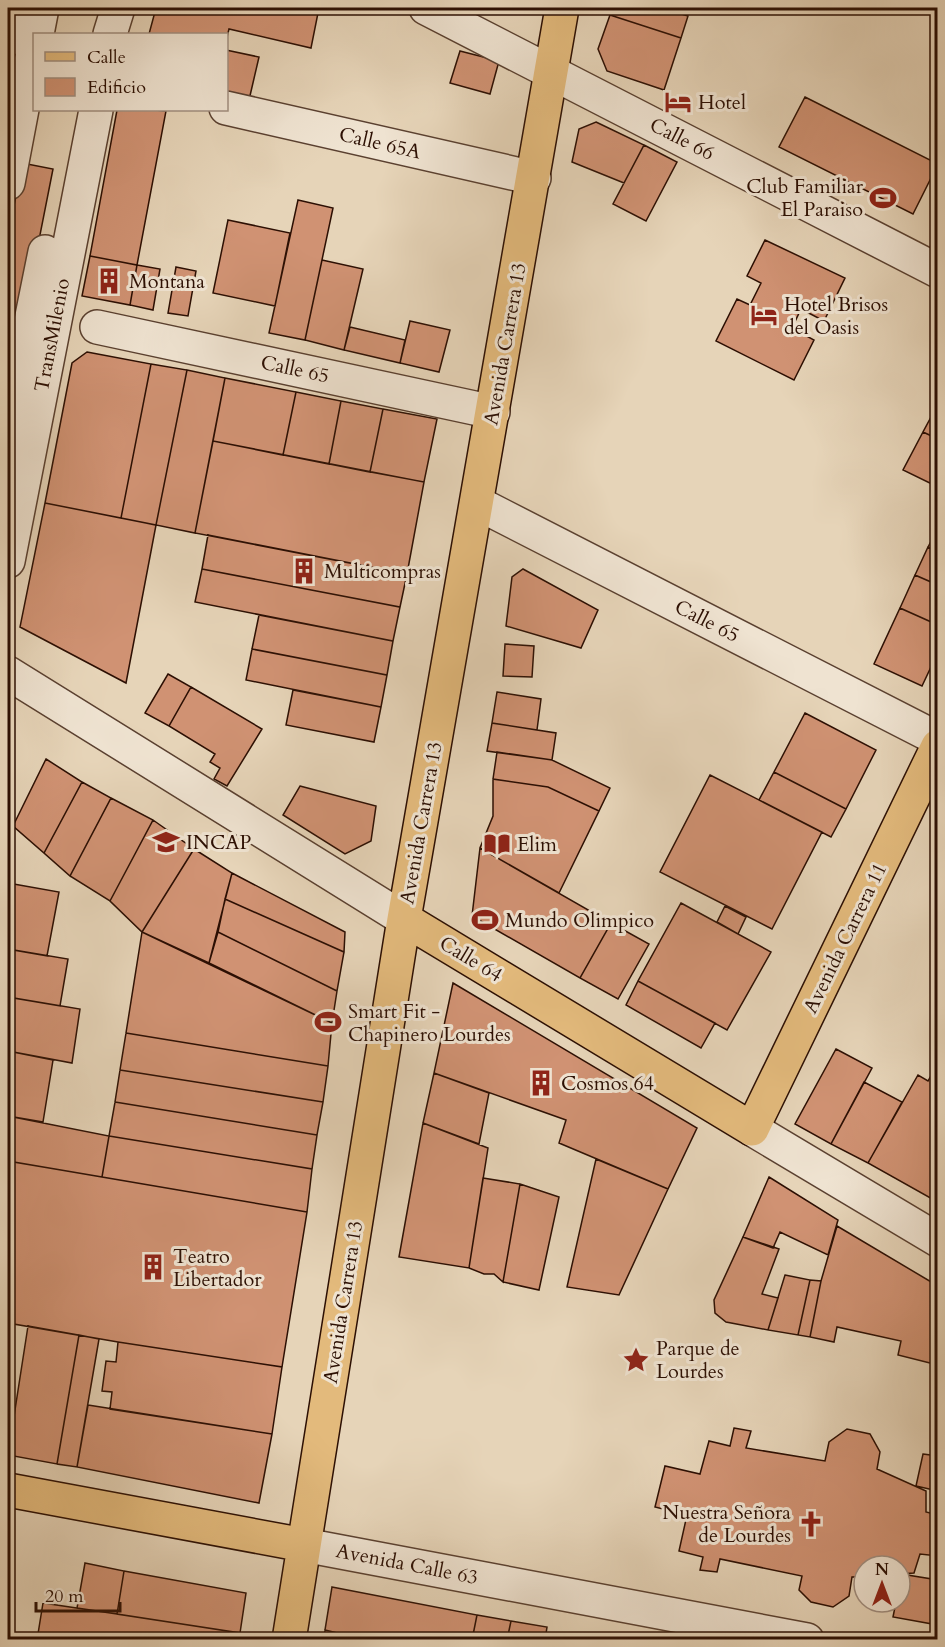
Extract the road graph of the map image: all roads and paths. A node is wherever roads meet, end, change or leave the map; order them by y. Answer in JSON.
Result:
{"nodes":[{"id":1,"x":14,"y":8,"type":"edge"},
{"id":2,"x":42,"y":8,"type":"edge"},
{"id":3,"x":95,"y":8,"type":"edge"},
{"id":4,"x":118,"y":8,"type":"edge"},
{"id":5,"x":426,"y":8,"type":"edge"},
{"id":6,"x":562,"y":8,"type":"edge"},
{"id":7,"x":37,"y":33,"type":"edge"},
{"id":8,"x":89,"y":33,"type":"edge"},
{"id":9,"x":110,"y":33,"type":"edge"},
{"id":10,"x":8,"y":39,"type":"edge"},
{"id":11,"x":33,"y":51,"type":"edge"},
{"id":12,"x":552,"y":71,"type":"junction"},
{"id":13,"x":228,"y":108,"type":"edge"},
{"id":14,"x":74,"y":111,"type":"edge"},
{"id":15,"x":96,"y":111,"type":"edge"},
{"id":16,"x":534,"y":178,"type":"junction"},
{"id":17,"x":8,"y":183,"type":"edge"},
{"id":18,"x":938,"y":271,"type":"edge"},
{"id":19,"x":97,"y":327,"type":"dead end"},
{"id":20,"x":493,"y":412,"type":"junction"},
{"id":21,"x":8,"y":435,"type":"edge"},
{"id":22,"x":477,"y":503,"type":"junction"},
{"id":23,"x":8,"y":561,"type":"edge"},
{"id":24,"x":8,"y":673,"type":"edge"},
{"id":25,"x":938,"y":739,"type":"edge"},
{"id":26,"x":938,"y":746,"type":"edge"},
{"id":27,"x":404,"y":919,"type":"junction"},
{"id":28,"x":752,"y":1129,"type":"junction"},
{"id":29,"x":938,"y":1240,"type":"edge"},
{"id":30,"x":8,"y":1490,"type":"edge"},
{"id":31,"x":304,"y":1545,"type":"junction"},
{"id":32,"x":289,"y":1640,"type":"edge"},
{"id":33,"x":807,"y":1640,"type":"edge"}],
"edges":[{"from":1,"to":10,"type":"street"},
{"from":2,"to":7,"type":"street"},
{"from":3,"to":8,"type":"street"},
{"from":4,"to":9,"type":"street"},
{"from":5,"to":12,"type":"street","name":"Calle 66"},
{"from":6,"to":12,"type":"main road","name":"Avenida Carrera 13"},
{"from":11,"to":17,"type":"street"},
{"from":12,"to":16,"type":"main road","name":"Avenida Carrera 13"},
{"from":12,"to":18,"type":"street","name":"Calle 66"},
{"from":13,"to":16,"type":"street","name":"Calle 65A"},
{"from":14,"to":21,"type":"street","name":"TransMilenio"},
{"from":15,"to":23,"type":"street","name":"TransMilenio"},
{"from":16,"to":20,"type":"main road","name":"Avenida Carrera 13"},
{"from":19,"to":20,"type":"street","name":"Calle 65"},
{"from":20,"to":22,"type":"main road","name":"Avenida Carrera 13"},
{"from":22,"to":25,"type":"street","name":"Calle 65"},
{"from":22,"to":27,"type":"main road","name":"Avenida Carrera 13"},
{"from":24,"to":27,"type":"street","name":"Calle 64"},
{"from":26,"to":28,"type":"main road","name":"Avenida Carrera 11"},
{"from":27,"to":28,"type":"main road","name":"Calle 64"},
{"from":27,"to":31,"type":"main road","name":"Avenida Carrera 13"},
{"from":28,"to":29,"type":"street","name":"Calle 64"},
{"from":30,"to":31,"type":"main road","name":"Avenida Calle 63"},
{"from":31,"to":32,"type":"main road","name":"Avenida Carrera 13"},
{"from":31,"to":33,"type":"street","name":"Avenida Calle 63"}]}
